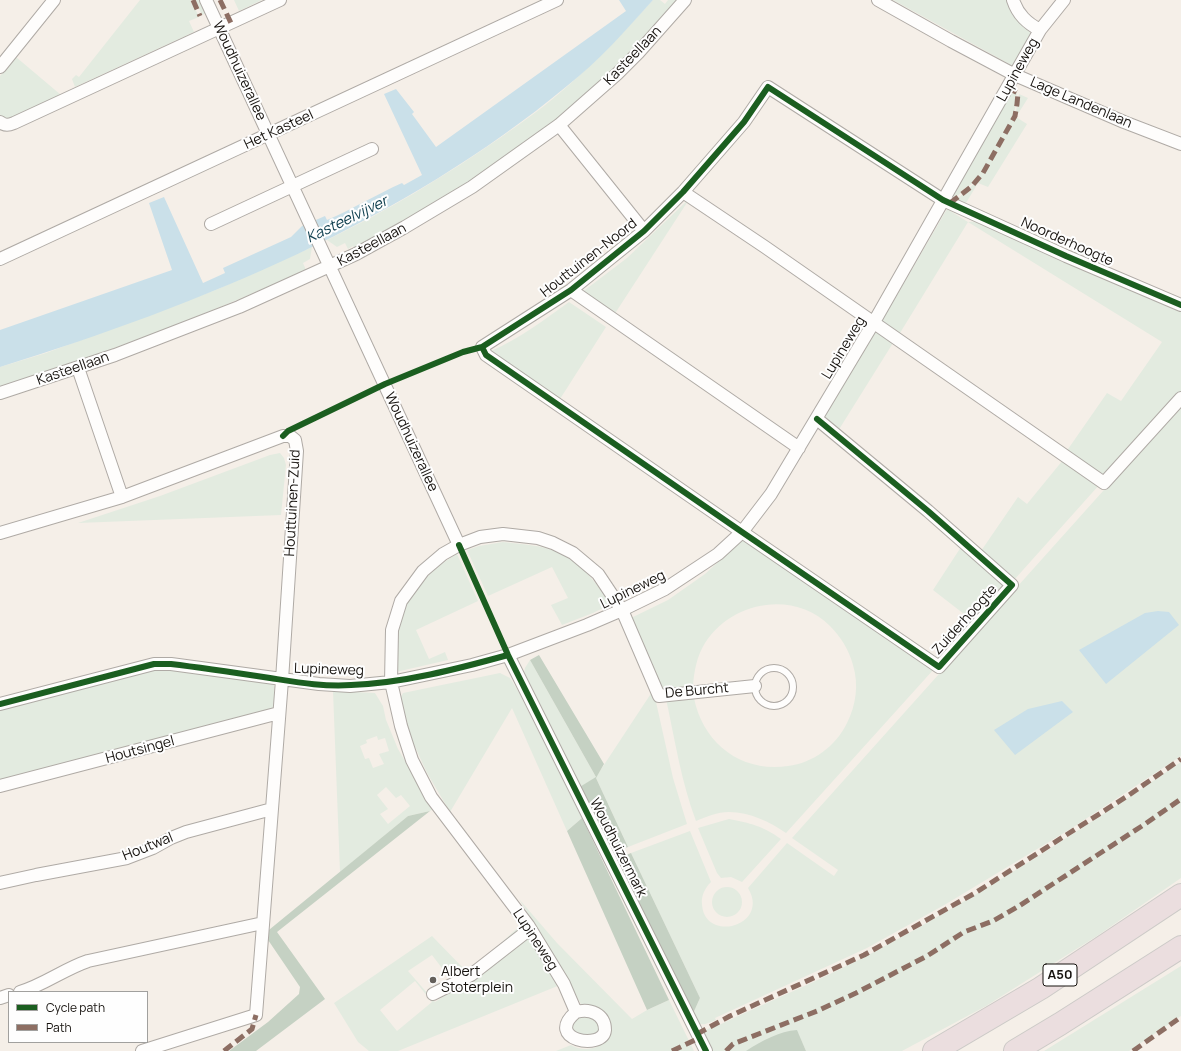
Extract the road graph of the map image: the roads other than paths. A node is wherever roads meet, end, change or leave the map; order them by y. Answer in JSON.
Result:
{"nodes":[{"id":1,"x":54,"y":0,"type":"edge"},
{"id":2,"x":206,"y":0,"type":"edge"},
{"id":3,"x":280,"y":0,"type":"edge"},
{"id":4,"x":557,"y":0,"type":"edge"},
{"id":5,"x":685,"y":0,"type":"edge"},
{"id":6,"x":878,"y":0,"type":"edge"},
{"id":7,"x":1013,"y":0,"type":"edge"},
{"id":8,"x":1064,"y":0,"type":"edge"},
{"id":9,"x":219,"y":28,"type":"junction"},
{"id":10,"x":1040,"y":30,"type":"junction"},
{"id":11,"x":0,"y":67,"type":"edge"},
{"id":12,"x":1015,"y":75,"type":"junction"},
{"id":13,"x":0,"y":122,"type":"edge"},
{"id":14,"x":559,"y":125,"type":"junction"},
{"id":15,"x":269,"y":134,"type":"junction"},
{"id":16,"x":1181,"y":144,"type":"edge"},
{"id":17,"x":372,"y":149,"type":"dead end"},
{"id":18,"x":293,"y":186,"type":"junction"},
{"id":19,"x":683,"y":192,"type":"junction"},
{"id":20,"x":944,"y":200,"type":"junction"},
{"id":21,"x":211,"y":224,"type":"dead end"},
{"id":22,"x":644,"y":231,"type":"junction"},
{"id":23,"x":0,"y":259,"type":"edge"},
{"id":24,"x":330,"y":266,"type":"junction"},
{"id":25,"x":571,"y":290,"type":"junction"},
{"id":26,"x":1181,"y":305,"type":"edge"},
{"id":27,"x":874,"y":322,"type":"junction"},
{"id":28,"x":78,"y":368,"type":"junction"},
{"id":29,"x":0,"y":393,"type":"edge"},
{"id":30,"x":1181,"y":398,"type":"edge"},
{"id":31,"x":816,"y":419,"type":"junction"},
{"id":32,"x":799,"y":448,"type":"junction"},
{"id":33,"x":122,"y":497,"type":"junction"},
{"id":34,"x":742,"y":532,"type":"junction"},
{"id":35,"x":0,"y":533,"type":"edge"},
{"id":36,"x":459,"y":545,"type":"junction"},
{"id":37,"x":622,"y":610,"type":"junction"},
{"id":38,"x":508,"y":655,"type":"junction"},
{"id":39,"x":282,"y":680,"type":"junction"},
{"id":40,"x":392,"y":682,"type":"junction"},
{"id":41,"x":755,"y":686,"type":"junction"},
{"id":42,"x":0,"y":704,"type":"edge"},
{"id":43,"x":280,"y":713,"type":"junction"},
{"id":44,"x":0,"y":786,"type":"edge"},
{"id":45,"x":272,"y":810,"type":"junction"},
{"id":46,"x":0,"y":883,"type":"edge"},
{"id":47,"x":1181,"y":895,"type":"edge"},
{"id":48,"x":263,"y":923,"type":"junction"},
{"id":49,"x":530,"y":929,"type":"junction"},
{"id":50,"x":1181,"y":947,"type":"edge"},
{"id":51,"x":23,"y":991,"type":"edge"},
{"id":52,"x":433,"y":994,"type":"dead end"},
{"id":53,"x":576,"y":1012,"type":"dead end"},
{"id":54,"x":142,"y":1051,"type":"edge"},
{"id":55,"x":706,"y":1051,"type":"edge"},
{"id":56,"x":934,"y":1051,"type":"edge"},
{"id":57,"x":1015,"y":1051,"type":"edge"}],
"edges":[{"from":1,"to":11,"type":"street"},
{"from":2,"to":9,"type":"street","name":"Woudhuizerallee"},
{"from":3,"to":9,"type":"street"},
{"from":4,"to":15,"type":"street","name":"Het Kasteel"},
{"from":5,"to":14,"type":"street","name":"Kasteellaan"},
{"from":6,"to":12,"type":"street","name":"Lage Landenlaan"},
{"from":7,"to":10,"type":"street"},
{"from":8,"to":10,"type":"street","name":"Lupineweg"},
{"from":9,"to":13,"type":"street"},
{"from":9,"to":15,"type":"street","name":"Woudhuizerallee"},
{"from":10,"to":12,"type":"street","name":"Lupineweg"},
{"from":12,"to":16,"type":"street","name":"Lage Landenlaan"},
{"from":12,"to":20,"type":"street","name":"Lupineweg"},
{"from":14,"to":22,"type":"street","name":"Houttuinen-Noord"},
{"from":14,"to":24,"type":"street","name":"Kasteellaan"},
{"from":15,"to":18,"type":"street","name":"Woudhuizerallee"},
{"from":15,"to":23,"type":"street","name":"Het Kasteel"},
{"from":17,"to":18,"type":"street"},
{"from":18,"to":21,"type":"street"},
{"from":18,"to":24,"type":"street","name":"Woudhuizerallee"},
{"from":19,"to":20,"type":"street","name":"Houttuinen-Noord"},
{"from":19,"to":22,"type":"street","name":"Houttuinen-Noord"},
{"from":19,"to":27,"type":"street"},
{"from":20,"to":26,"type":"street","name":"Noorderhoogte"},
{"from":20,"to":27,"type":"street","name":"Lupineweg"},
{"from":22,"to":25,"type":"street","name":"Houttuinen-Noord"},
{"from":24,"to":28,"type":"street","name":"Kasteellaan"},
{"from":24,"to":36,"type":"street","name":"Woudhuizerallee"},
{"from":25,"to":32,"type":"street","name":"Houttuinen-Noord"},
{"from":25,"to":34,"type":"street","name":"Houttuinen-Noord"},
{"from":27,"to":30,"type":"street"},
{"from":27,"to":31,"type":"street","name":"Lupineweg"},
{"from":28,"to":29,"type":"street","name":"Kasteellaan"},
{"from":28,"to":33,"type":"street"},
{"from":31,"to":32,"type":"street","name":"Lupineweg"},
{"from":31,"to":34,"type":"street","name":"Zuiderhoogte"},
{"from":32,"to":34,"type":"street","name":"Lupineweg"},
{"from":33,"to":35,"type":"street","name":"Houttuinen-Zuid"},
{"from":33,"to":39,"type":"street","name":"Houttuinen-Zuid"},
{"from":34,"to":37,"type":"street","name":"Lupineweg"},
{"from":36,"to":37,"type":"street"},
{"from":36,"to":40,"type":"street"},
{"from":37,"to":38,"type":"street","name":"Lupineweg"},
{"from":37,"to":41,"type":"street","name":"De Burcht"},
{"from":38,"to":40,"type":"street","name":"Lupineweg"},
{"from":38,"to":55,"type":"street","name":"Woudhuizermark"},
{"from":39,"to":40,"type":"street","name":"Lupineweg"},
{"from":39,"to":42,"type":"street","name":"Lupineweg"},
{"from":39,"to":43,"type":"street"},
{"from":40,"to":49,"type":"street","name":"Lupineweg"},
{"from":41,"to":41,"type":"lane"},
{"from":43,"to":44,"type":"street","name":"Houtsingel"},
{"from":43,"to":45,"type":"street"},
{"from":45,"to":46,"type":"street","name":"Houtwal"},
{"from":45,"to":48,"type":"street"},
{"from":47,"to":56,"type":"highway","number":"A50"},
{"from":48,"to":51,"type":"street"},
{"from":48,"to":54,"type":"street"},
{"from":49,"to":52,"type":"street"},
{"from":49,"to":53,"type":"street","name":"Lupineweg"},
{"from":50,"to":57,"type":"highway"}]}
